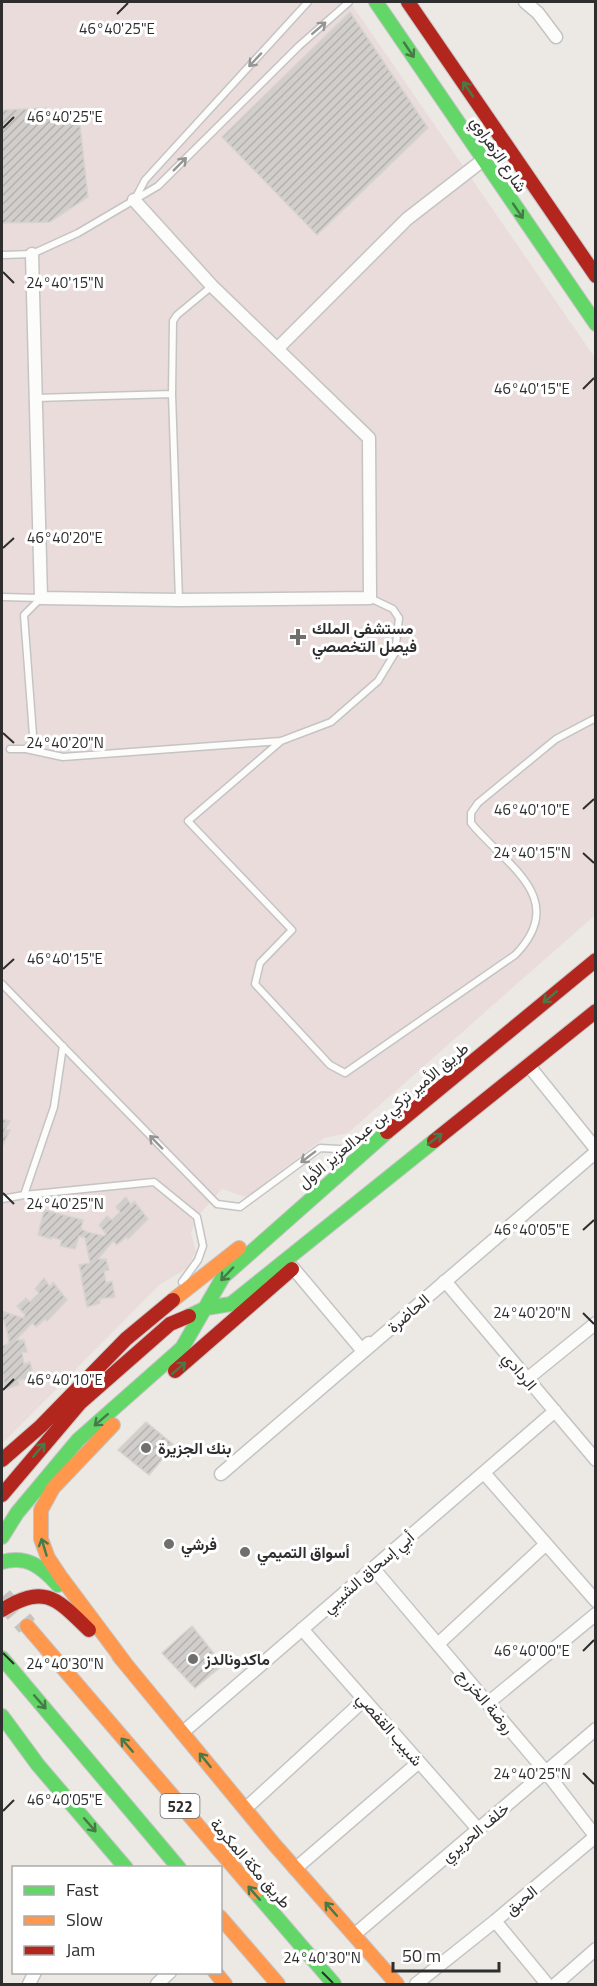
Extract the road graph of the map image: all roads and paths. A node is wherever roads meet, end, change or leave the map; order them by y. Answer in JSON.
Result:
{"nodes":[{"id":1,"x":308,"y":2,"type":"edge"},
{"id":2,"x":349,"y":2,"type":"edge"},
{"id":3,"x":376,"y":2,"type":"edge"},
{"id":4,"x":408,"y":2,"type":"edge"},
{"id":5,"x":525,"y":2,"type":"edge"},
{"id":6,"x":556,"y":37,"type":"dead end"},
{"id":7,"x":483,"y":160,"type":"junction"},
{"id":8,"x":134,"y":200,"type":"junction"},
{"id":9,"x":32,"y":254,"type":"junction"},
{"id":10,"x":2,"y":255,"type":"edge"},
{"id":11,"x":596,"y":276,"type":"edge"},
{"id":12,"x":212,"y":286,"type":"junction"},
{"id":13,"x":596,"y":324,"type":"edge"},
{"id":14,"x":277,"y":349,"type":"junction"},
{"id":15,"x":172,"y":394,"type":"junction"},
{"id":16,"x":36,"y":398,"type":"junction"},
{"id":17,"x":2,"y":597,"type":"edge"},
{"id":18,"x":41,"y":598,"type":"junction"},
{"id":19,"x":370,"y":598,"type":"junction"},
{"id":20,"x":179,"y":600,"type":"junction"},
{"id":21,"x":596,"y":718,"type":"edge"},
{"id":22,"x":281,"y":741,"type":"junction"},
{"id":23,"x":10,"y":749,"type":"dead end"},
{"id":24,"x":26,"y":749,"type":"junction"},
{"id":25,"x":596,"y":960,"type":"edge"},
{"id":26,"x":2,"y":984,"type":"edge"},
{"id":27,"x":596,"y":1011,"type":"edge"},
{"id":28,"x":63,"y":1046,"type":"junction"},
{"id":29,"x":529,"y":1065,"type":"junction"},
{"id":30,"x":596,"y":1150,"type":"edge"},
{"id":31,"x":364,"y":1151,"type":"junction"},
{"id":32,"x":406,"y":1162,"type":"junction"},
{"id":33,"x":24,"y":1195,"type":"junction"},
{"id":34,"x":2,"y":1199,"type":"edge"},
{"id":35,"x":293,"y":1268,"type":"junction"},
{"id":36,"x":445,"y":1281,"type":"junction"},
{"id":37,"x":206,"y":1308,"type":"junction"},
{"id":38,"x":596,"y":1323,"type":"edge"},
{"id":39,"x":126,"y":1340,"type":"junction"},
{"id":40,"x":527,"y":1379,"type":"junction"},
{"id":41,"x":555,"y":1412,"type":"junction"},
{"id":42,"x":2,"y":1460,"type":"edge"},
{"id":43,"x":596,"y":1460,"type":"edge"},
{"id":44,"x":484,"y":1473,"type":"junction"},
{"id":45,"x":220,"y":1474,"type":"dead end"},
{"id":46,"x":2,"y":1495,"type":"edge"},
{"id":47,"x":2,"y":1537,"type":"edge"},
{"id":48,"x":546,"y":1544,"type":"junction"},
{"id":49,"x":2,"y":1562,"type":"edge"},
{"id":50,"x":373,"y":1568,"type":"junction"},
{"id":51,"x":596,"y":1601,"type":"edge"},
{"id":52,"x":2,"y":1610,"type":"edge"},
{"id":53,"x":596,"y":1614,"type":"edge"},
{"id":54,"x":27,"y":1626,"type":"tunnel mouth"},
{"id":55,"x":302,"y":1629,"type":"junction"},
{"id":56,"x":438,"y":1644,"type":"junction"},
{"id":57,"x":2,"y":1659,"type":"edge"},
{"id":58,"x":125,"y":1664,"type":"junction"},
{"id":59,"x":364,"y":1700,"type":"junction"},
{"id":60,"x":488,"y":1703,"type":"junction"},
{"id":61,"x":2,"y":1716,"type":"edge"},
{"id":62,"x":596,"y":1729,"type":"edge"},
{"id":63,"x":2,"y":1730,"type":"edge"},
{"id":64,"x":182,"y":1733,"type":"junction"},
{"id":65,"x":2,"y":1737,"type":"edge"},
{"id":66,"x":419,"y":1762,"type":"junction"},
{"id":67,"x":38,"y":1765,"type":"junction"},
{"id":68,"x":546,"y":1772,"type":"junction"},
{"id":69,"x":245,"y":1809,"type":"junction"},
{"id":70,"x":478,"y":1829,"type":"junction"},
{"id":71,"x":595,"y":1836,"type":"edge"},
{"id":72,"x":119,"y":1865,"type":"edge"},
{"id":73,"x":177,"y":1866,"type":"edge"},
{"id":74,"x":295,"y":1869,"type":"junction"},
{"id":75,"x":222,"y":1919,"type":"edge"},
{"id":76,"x":495,"y":1921,"type":"junction"},
{"id":77,"x":354,"y":1935,"type":"junction"},
{"id":78,"x":596,"y":1949,"type":"edge"},
{"id":79,"x":278,"y":1984,"type":"edge"},
{"id":80,"x":334,"y":1984,"type":"edge"},
{"id":81,"x":397,"y":1984,"type":"edge"},
{"id":82,"x":416,"y":1984,"type":"edge"},
{"id":83,"x":547,"y":1984,"type":"edge"},
{"id":84,"x":556,"y":1984,"type":"edge"}],
"edges":[{"from":1,"to":8,"type":"lane","one_way":true},
{"from":8,"to":2,"type":"lane","one_way":true},
{"from":3,"to":7,"type":"main road","name":"شارع الزهراوي","one_way":true},
{"from":11,"to":4,"type":"main road","one_way":true},
{"from":5,"to":6,"type":"street"},
{"from":7,"to":13,"type":"main road","name":"شارع الزهراوي","one_way":true},
{"from":7,"to":14,"type":"street"},
{"from":8,"to":9,"type":"lane"},
{"from":8,"to":12,"type":"street"},
{"from":9,"to":10,"type":"lane"},
{"from":9,"to":16,"type":"street"},
{"from":12,"to":14,"type":"street"},
{"from":12,"to":15,"type":"lane"},
{"from":14,"to":19,"type":"street"},
{"from":15,"to":16,"type":"lane"},
{"from":15,"to":20,"type":"lane"},
{"from":16,"to":18,"type":"street"},
{"from":17,"to":18,"type":"lane"},
{"from":18,"to":20,"type":"street"},
{"from":18,"to":24,"type":"lane"},
{"from":19,"to":20,"type":"street"},
{"from":19,"to":22,"type":"lane"},
{"from":21,"to":22,"type":"lane"},
{"from":22,"to":24,"type":"lane"},
{"from":23,"to":24,"type":"lane"},
{"from":25,"to":31,"type":"main road","name":"طريق الأمير تركي بن عبدالعزيز الأول","one_way":true},
{"from":26,"to":28,"type":"lane"},
{"from":27,"to":29,"type":"main road"},
{"from":31,"to":28,"type":"lane","one_way":true},
{"from":28,"to":33,"type":"lane"},
{"from":29,"to":30,"type":"street"},
{"from":32,"to":29,"type":"main road","one_way":true},
{"from":30,"to":36,"type":"street","name":"الحاضرة"},
{"from":31,"to":37,"type":"main road","name":"طريق الأمير تركي بن عبدالعزيز الأول","one_way":true},
{"from":31,"to":39,"type":"main road"},
{"from":32,"to":35,"type":"main road"},
{"from":32,"to":37,"type":"main road"},
{"from":33,"to":34,"type":"lane"},
{"from":33,"to":39,"type":"lane"},
{"from":35,"to":36,"type":"street"},
{"from":58,"to":35,"type":"main road","one_way":true},
{"from":36,"to":40,"type":"street","name":"الردادي"},
{"from":36,"to":45,"type":"street","name":"الحاضرة"},
{"from":46,"to":37,"type":"main road","one_way":true},
{"from":37,"to":47,"type":"main road","name":"طريق الأمير تركي بن عبدالعزيز الأول","one_way":true},
{"from":38,"to":40,"type":"street"},
{"from":39,"to":42,"type":"main road"},
{"from":40,"to":41,"type":"street","name":"الردادي"},
{"from":41,"to":43,"type":"street","name":"الردادي"},
{"from":41,"to":44,"type":"street","name":"أبي إسحاق الشيبي"},
{"from":44,"to":48,"type":"street"},
{"from":44,"to":50,"type":"street","name":"أبي إسحاق الشيبي"},
{"from":48,"to":51,"type":"street"},
{"from":48,"to":56,"type":"street"},
{"from":49,"to":58,"type":"main road"},
{"from":50,"to":55,"type":"street","name":"أبي إسحاق الشيبي"},
{"from":50,"to":56,"type":"street","name":"روضة الخزرج"},
{"from":52,"to":58,"type":"main road"},
{"from":53,"to":60,"type":"street"},
{"from":80,"to":54,"type":"main road","name":"طريق مكة المكرمة","number":"522","one_way":true},
{"from":55,"to":59,"type":"street","name":"شبيب القفصي"},
{"from":55,"to":64,"type":"street","name":"أبي إسحاق الشيبي"},
{"from":56,"to":60,"type":"street","name":"روضة الخزرج"},
{"from":57,"to":73,"type":"main road","number":"522","one_way":true},
{"from":58,"to":64,"type":"main road"},
{"from":59,"to":66,"type":"street","name":"شبيب القفصي"},
{"from":59,"to":69,"type":"street"},
{"from":60,"to":68,"type":"street","name":"روضة الخزرج"},
{"from":61,"to":67,"type":"main road"},
{"from":62,"to":68,"type":"street","name":"خلف الحريري"},
{"from":63,"to":67,"type":"main road"},
{"from":69,"to":64,"type":"main road","one_way":true},
{"from":65,"to":67,"type":"main road"},
{"from":66,"to":70,"type":"street","name":"شبيب القفصي"},
{"from":66,"to":74,"type":"street"},
{"from":67,"to":72,"type":"main road","one_way":true},
{"from":68,"to":70,"type":"street","name":"خلف الحريري"},
{"from":68,"to":71,"type":"street","name":"روضة الخزرج"},
{"from":69,"to":74,"type":"main road"},
{"from":70,"to":77,"type":"street","name":"خلف الحريري"},
{"from":71,"to":76,"type":"street","name":"الحبق"},
{"from":77,"to":74,"type":"main road","one_way":true},
{"from":75,"to":79,"type":"main road"},
{"from":76,"to":82,"type":"street","name":"الحبق"},
{"from":76,"to":83,"type":"street"},
{"from":77,"to":81,"type":"main road"},
{"from":78,"to":84,"type":"street"}]}
